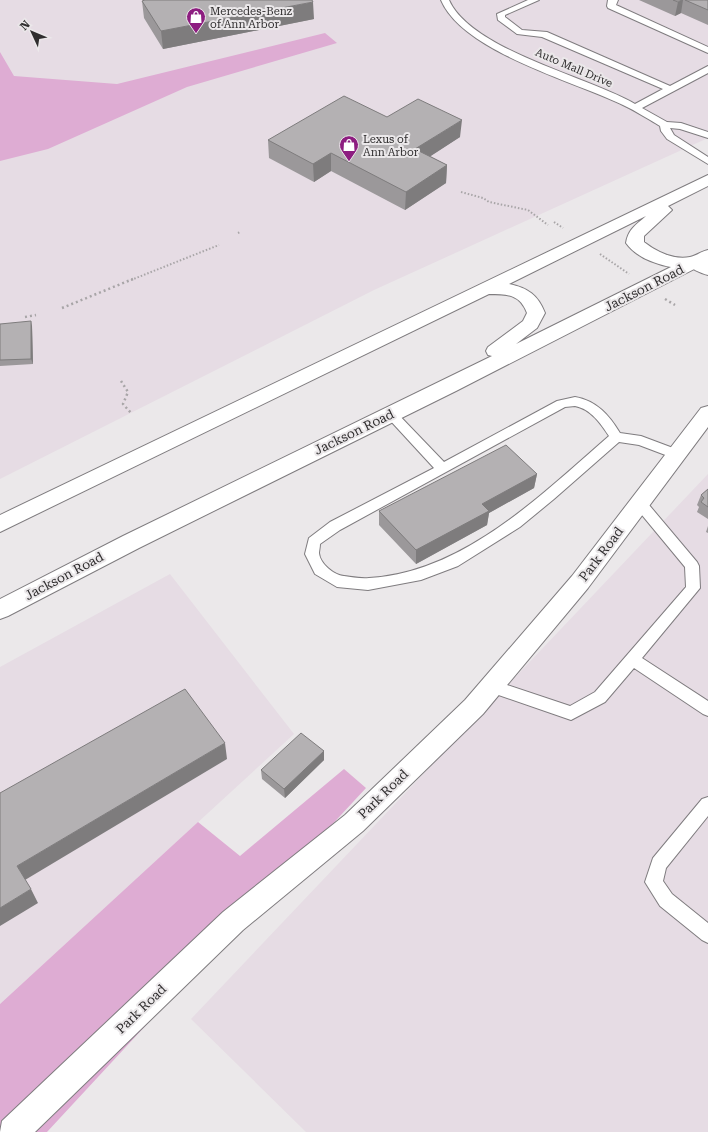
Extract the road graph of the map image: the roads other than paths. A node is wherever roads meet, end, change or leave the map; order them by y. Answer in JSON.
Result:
{"nodes":[{"id":1,"x":445,"y":0,"type":"edge"},
{"id":2,"x":535,"y":0,"type":"edge"},
{"id":3,"x":614,"y":0,"type":"edge"},
{"id":4,"x":514,"y":35,"type":"junction"},
{"id":5,"x":496,"y":46,"type":"junction"},
{"id":6,"x":708,"y":50,"type":"edge"},
{"id":7,"x":708,"y":69,"type":"edge"},
{"id":8,"x":670,"y":89,"type":"junction"},
{"id":9,"x":635,"y":108,"type":"junction"},
{"id":10,"x":665,"y":125,"type":"junction"},
{"id":11,"x":708,"y":135,"type":"edge"},
{"id":12,"x":708,"y":161,"type":"edge"},
{"id":13,"x":708,"y":180,"type":"edge"},
{"id":14,"x":684,"y":192,"type":"junction"},
{"id":15,"x":704,"y":262,"type":"edge"},
{"id":16,"x":486,"y":288,"type":"junction"},
{"id":17,"x":449,"y":386,"type":"junction"},
{"id":18,"x":708,"y":413,"type":"edge"},
{"id":19,"x":391,"y":414,"type":"junction"},
{"id":20,"x":616,"y":437,"type":"junction"},
{"id":21,"x":676,"y":454,"type":"junction"},
{"id":22,"x":443,"y":468,"type":"junction"},
{"id":23,"x":639,"y":503,"type":"junction"},
{"id":24,"x":0,"y":524,"type":"edge"},
{"id":25,"x":0,"y":610,"type":"edge"},
{"id":26,"x":632,"y":659,"type":"junction"},
{"id":27,"x":492,"y":686,"type":"junction"},
{"id":28,"x":708,"y":709,"type":"edge"},
{"id":29,"x":708,"y":804,"type":"edge"},
{"id":30,"x":708,"y":934,"type":"edge"},
{"id":31,"x":13,"y":1132,"type":"edge"}],
"edges":[{"from":1,"to":5,"type":"lane","name":"Auto Mall Drive"},
{"from":2,"to":4,"type":"lane"},
{"from":3,"to":6,"type":"lane"},
{"from":4,"to":5,"type":"lane"},
{"from":4,"to":8,"type":"lane"},
{"from":5,"to":9,"type":"lane","name":"Auto Mall Drive"},
{"from":7,"to":8,"type":"lane"},
{"from":8,"to":9,"type":"lane"},
{"from":9,"to":10,"type":"lane","name":"Auto Mall Drive"},
{"from":10,"to":11,"type":"lane","name":"Auto Mall Drive"},
{"from":10,"to":12,"type":"lane"},
{"from":13,"to":14,"type":"main road"},
{"from":14,"to":15,"type":"main road"},
{"from":14,"to":16,"type":"main road"},
{"from":15,"to":17,"type":"main road","name":"Jackson Road"},
{"from":16,"to":17,"type":"main road"},
{"from":16,"to":24,"type":"main road"},
{"from":17,"to":19,"type":"main road","name":"Jackson Road"},
{"from":18,"to":21,"type":"main road","name":"Park Road"},
{"from":19,"to":22,"type":"lane"},
{"from":19,"to":25,"type":"main road","name":"Jackson Road"},
{"from":20,"to":21,"type":"lane"},
{"from":20,"to":22,"type":"lane"},
{"from":20,"to":22,"type":"lane"},
{"from":21,"to":23,"type":"main road","name":"Park Road"},
{"from":23,"to":26,"type":"lane"},
{"from":23,"to":27,"type":"main road","name":"Park Road"},
{"from":26,"to":27,"type":"lane"},
{"from":26,"to":28,"type":"lane"},
{"from":27,"to":31,"type":"main road","name":"Park Road"},
{"from":29,"to":30,"type":"lane"}]}
